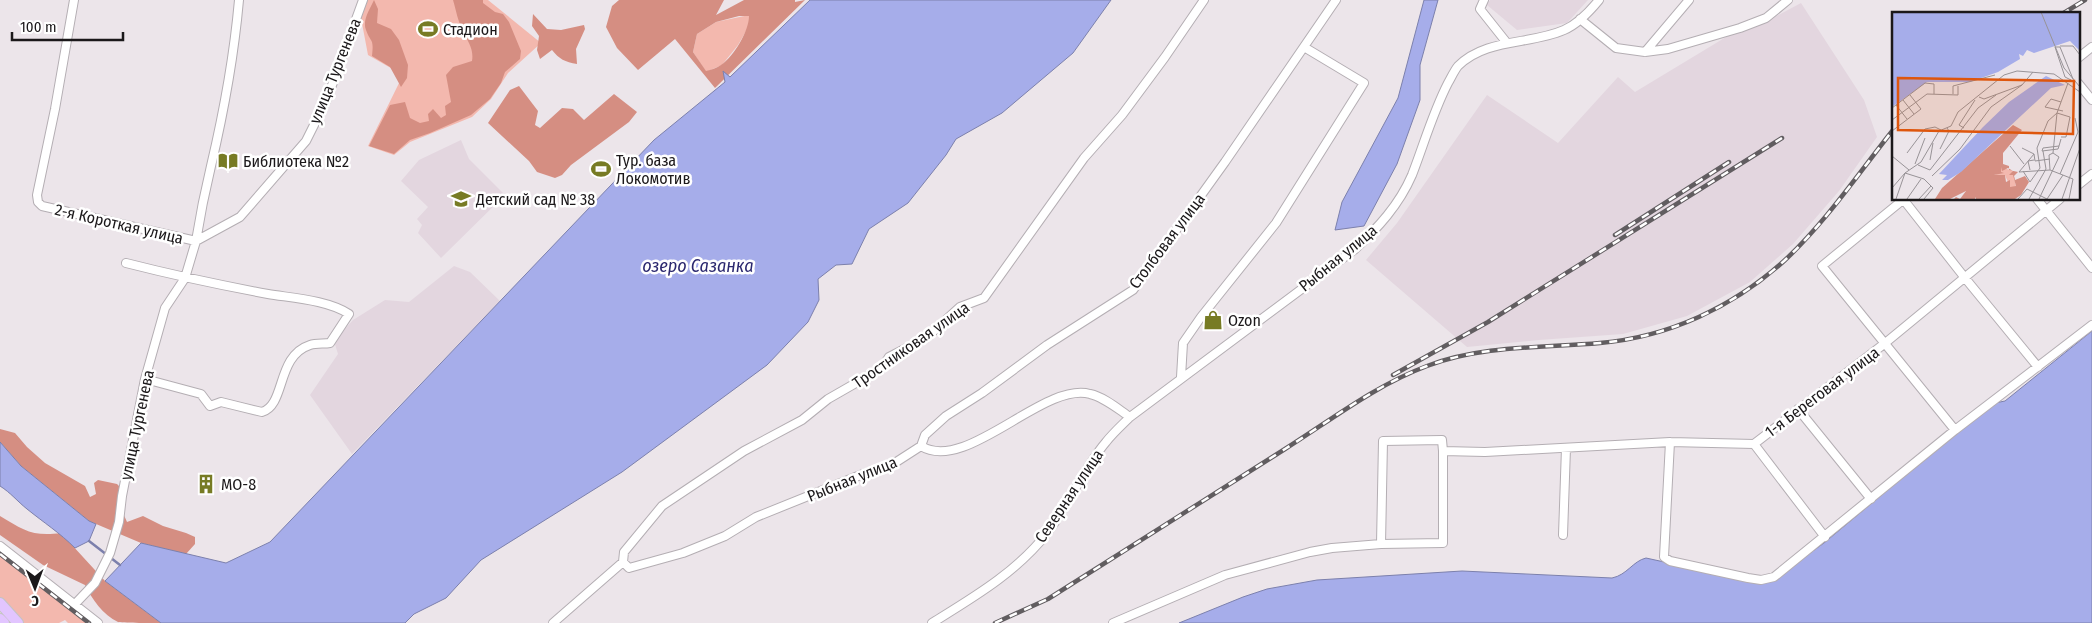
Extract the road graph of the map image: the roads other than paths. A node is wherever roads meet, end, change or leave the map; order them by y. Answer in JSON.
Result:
{"nodes":[{"id":1,"x":74,"y":0,"type":"edge"},
{"id":2,"x":239,"y":0,"type":"edge"},
{"id":3,"x":363,"y":0,"type":"edge"},
{"id":4,"x":1204,"y":0,"type":"edge"},
{"id":5,"x":1336,"y":0,"type":"edge"},
{"id":6,"x":1484,"y":0,"type":"edge"},
{"id":7,"x":1599,"y":0,"type":"edge"},
{"id":8,"x":1689,"y":0,"type":"edge"},
{"id":9,"x":1788,"y":0,"type":"edge"},
{"id":10,"x":1580,"y":20,"type":"junction"},
{"id":11,"x":1507,"y":43,"type":"junction"},
{"id":12,"x":1304,"y":47,"type":"junction"},
{"id":13,"x":2092,"y":47,"type":"edge"},
{"id":14,"x":1645,"y":52,"type":"junction"},
{"id":15,"x":2080,"y":56,"type":"edge"},
{"id":16,"x":2080,"y":85,"type":"edge"},
{"id":17,"x":2092,"y":100,"type":"edge"},
{"id":18,"x":2092,"y":174,"type":"edge"},
{"id":19,"x":2080,"y":183,"type":"edge"},
{"id":20,"x":1903,"y":200,"type":"edge"},
{"id":21,"x":1905,"y":200,"type":"edge"},
{"id":22,"x":2038,"y":200,"type":"edge"},
{"id":23,"x":2059,"y":200,"type":"edge"},
{"id":24,"x":2046,"y":210,"type":"junction"},
{"id":25,"x":196,"y":241,"type":"junction"},
{"id":26,"x":126,"y":263,"type":"dead end"},
{"id":27,"x":2092,"y":268,"type":"edge"},
{"id":28,"x":185,"y":278,"type":"junction"},
{"id":29,"x":1965,"y":278,"type":"junction"},
{"id":30,"x":2092,"y":325,"type":"edge"},
{"id":31,"x":1884,"y":344,"type":"junction"},
{"id":32,"x":2038,"y":367,"type":"junction"},
{"id":33,"x":1181,"y":377,"type":"junction"},
{"id":34,"x":145,"y":378,"type":"junction"},
{"id":35,"x":1798,"y":409,"type":"junction"},
{"id":36,"x":1130,"y":417,"type":"junction"},
{"id":37,"x":1955,"y":430,"type":"junction"},
{"id":38,"x":1670,"y":442,"type":"junction"},
{"id":39,"x":1754,"y":444,"type":"junction"},
{"id":40,"x":921,"y":446,"type":"junction"},
{"id":41,"x":1566,"y":448,"type":"junction"},
{"id":42,"x":1443,"y":451,"type":"junction"},
{"id":43,"x":1871,"y":499,"type":"junction"},
{"id":44,"x":1564,"y":535,"type":"dead end"},
{"id":45,"x":1825,"y":537,"type":"junction"},
{"id":46,"x":1381,"y":544,"type":"junction"},
{"id":47,"x":0,"y":546,"type":"edge"},
{"id":48,"x":623,"y":562,"type":"junction"},
{"id":49,"x":0,"y":603,"type":"edge"},
{"id":50,"x":74,"y":605,"type":"junction"},
{"id":51,"x":0,"y":619,"type":"edge"},
{"id":52,"x":4,"y":623,"type":"edge"},
{"id":53,"x":18,"y":623,"type":"edge"},
{"id":54,"x":98,"y":623,"type":"edge"},
{"id":55,"x":553,"y":623,"type":"edge"},
{"id":56,"x":932,"y":623,"type":"edge"},
{"id":57,"x":1113,"y":623,"type":"edge"}],
"edges":[{"from":1,"to":25,"type":"street","name":"2-я Короткая улица"},
{"from":2,"to":25,"type":"street","name":"улица Тургенева"},
{"from":3,"to":25,"type":"street","name":"улица Тургенева"},
{"from":4,"to":48,"type":"street","name":"Тростниковая улица"},
{"from":5,"to":12,"type":"street","name":"Столбовая улица"},
{"from":6,"to":11,"type":"street"},
{"from":7,"to":10,"type":"street","name":"Рыбная улица"},
{"from":8,"to":14,"type":"street"},
{"from":9,"to":14,"type":"street"},
{"from":10,"to":11,"type":"street","name":"Рыбная улица"},
{"from":10,"to":14,"type":"street"},
{"from":11,"to":33,"type":"street","name":"Рыбная улица"},
{"from":12,"to":33,"type":"street"},
{"from":12,"to":40,"type":"street","name":"Столбовая улица"},
{"from":13,"to":15,"type":"street"},
{"from":16,"to":17,"type":"street"},
{"from":18,"to":19,"type":"street"},
{"from":20,"to":31,"type":"street"},
{"from":21,"to":29,"type":"street"},
{"from":22,"to":24,"type":"street"},
{"from":23,"to":24,"type":"street","name":"1-я Береговая улица"},
{"from":24,"to":27,"type":"street"},
{"from":24,"to":29,"type":"street","name":"1-я Береговая улица"},
{"from":25,"to":28,"type":"street","name":"улица Тургенева"},
{"from":26,"to":28,"type":"street"},
{"from":28,"to":34,"type":"street","name":"улица Тургенева"},
{"from":28,"to":34,"type":"street"},
{"from":29,"to":31,"type":"street","name":"1-я Береговая улица"},
{"from":29,"to":32,"type":"street"},
{"from":30,"to":32,"type":"street"},
{"from":31,"to":35,"type":"street","name":"1-я Береговая улица"},
{"from":31,"to":37,"type":"street"},
{"from":32,"to":37,"type":"street"},
{"from":33,"to":36,"type":"street","name":"Рыбная улица"},
{"from":34,"to":50,"type":"street","name":"улица Тургенева"},
{"from":35,"to":39,"type":"street","name":"1-я Береговая улица"},
{"from":35,"to":43,"type":"street"},
{"from":36,"to":40,"type":"street"},
{"from":36,"to":56,"type":"street","name":"Северная улица"},
{"from":37,"to":43,"type":"street"},
{"from":38,"to":39,"type":"street","name":"1-я Береговая улица"},
{"from":38,"to":41,"type":"street","name":"1-я Береговая улица"},
{"from":38,"to":45,"type":"street"},
{"from":39,"to":45,"type":"street"},
{"from":40,"to":48,"type":"street","name":"Рыбная улица"},
{"from":41,"to":42,"type":"street","name":"1-я Береговая улица"},
{"from":41,"to":44,"type":"street"},
{"from":42,"to":46,"type":"street"},
{"from":42,"to":46,"type":"street"},
{"from":43,"to":45,"type":"street"},
{"from":46,"to":57,"type":"street"},
{"from":47,"to":50,"type":"street"},
{"from":48,"to":55,"type":"street"},
{"from":49,"to":53,"type":"main road"},
{"from":50,"to":54,"type":"street"},
{"from":51,"to":52,"type":"main road"}]}
